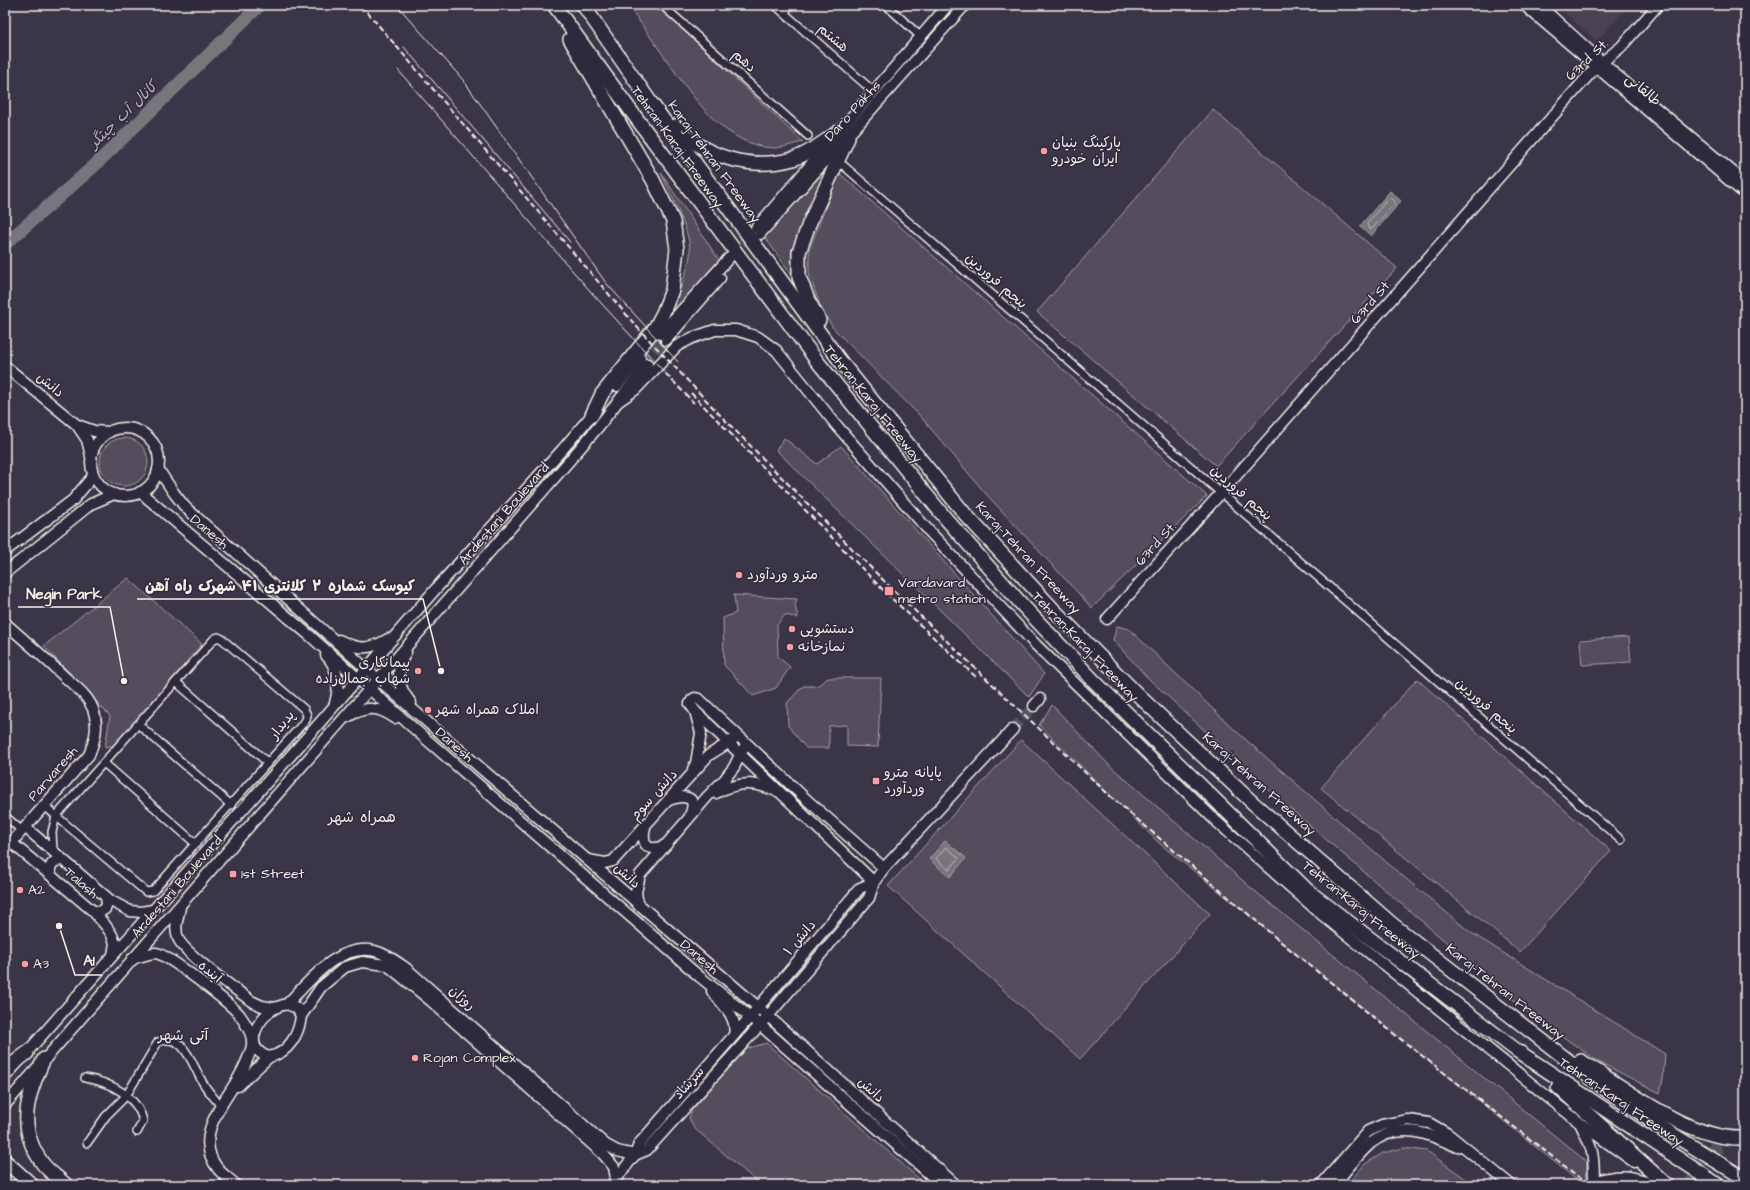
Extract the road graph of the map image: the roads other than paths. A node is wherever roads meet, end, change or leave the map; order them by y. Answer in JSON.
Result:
{"nodes":[{"id":1,"x":553,"y":5,"type":"edge"},
{"id":2,"x":583,"y":5,"type":"edge"},
{"id":3,"x":662,"y":5,"type":"edge"},
{"id":4,"x":775,"y":5,"type":"edge"},
{"id":5,"x":791,"y":5,"type":"edge"},
{"id":6,"x":886,"y":5,"type":"edge"},
{"id":7,"x":948,"y":5,"type":"edge"},
{"id":8,"x":965,"y":5,"type":"edge"},
{"id":9,"x":1524,"y":5,"type":"edge"},
{"id":10,"x":1538,"y":5,"type":"edge"},
{"id":11,"x":1658,"y":5,"type":"edge"},
{"id":12,"x":784,"y":13,"type":"junction"},
{"id":13,"x":920,"y":36,"type":"junction"},
{"id":14,"x":1599,"y":65,"type":"junction"},
{"id":15,"x":873,"y":91,"type":"junction"},
{"id":16,"x":650,"y":100,"type":"junction"},
{"id":17,"x":843,"y":135,"type":"junction"},
{"id":18,"x":808,"y":136,"type":"dead end"},
{"id":19,"x":844,"y":166,"type":"dead end"},
{"id":20,"x":1745,"y":182,"type":"edge"},
{"id":21,"x":1745,"y":194,"type":"edge"},
{"id":22,"x":758,"y":231,"type":"tunnel mouth"},
{"id":23,"x":731,"y":261,"type":"tunnel mouth"},
{"id":24,"x":663,"y":337,"type":"tunnel mouth"},
{"id":25,"x":841,"y":362,"type":"junction"},
{"id":26,"x":5,"y":366,"type":"edge"},
{"id":27,"x":619,"y":400,"type":"junction"},
{"id":28,"x":592,"y":415,"type":"junction"},
{"id":29,"x":77,"y":425,"type":"junction"},
{"id":30,"x":109,"y":432,"type":"junction"},
{"id":31,"x":91,"y":456,"type":"junction"},
{"id":32,"x":158,"y":469,"type":"junction"},
{"id":33,"x":94,"y":476,"type":"junction"},
{"id":34,"x":140,"y":492,"type":"junction"},
{"id":35,"x":1221,"y":493,"type":"junction"},
{"id":36,"x":114,"y":494,"type":"junction"},
{"id":37,"x":5,"y":551,"type":"edge"},
{"id":38,"x":5,"y":573,"type":"edge"},
{"id":39,"x":1107,"y":619,"type":"dead end"},
{"id":40,"x":5,"y":623,"type":"edge"},
{"id":41,"x":399,"y":630,"type":"junction"},
{"id":42,"x":327,"y":633,"type":"junction"},
{"id":43,"x":309,"y":635,"type":"junction"},
{"id":44,"x":414,"y":639,"type":"junction"},
{"id":45,"x":366,"y":668,"type":"junction"},
{"id":46,"x":358,"y":677,"type":"junction"},
{"id":47,"x":377,"y":679,"type":"junction"},
{"id":48,"x":176,"y":682,"type":"junction"},
{"id":49,"x":370,"y":688,"type":"junction"},
{"id":50,"x":334,"y":706,"type":"junction"},
{"id":51,"x":695,"y":711,"type":"junction"},
{"id":52,"x":343,"y":719,"type":"junction"},
{"id":53,"x":426,"y":721,"type":"junction"},
{"id":54,"x":139,"y":725,"type":"junction"},
{"id":55,"x":316,"y":727,"type":"junction"},
{"id":56,"x":1013,"y":729,"type":"tunnel mouth"},
{"id":57,"x":419,"y":733,"type":"junction"},
{"id":58,"x":328,"y":736,"type":"junction"},
{"id":59,"x":743,"y":739,"type":"junction"},
{"id":60,"x":728,"y":743,"type":"junction"},
{"id":61,"x":741,"y":754,"type":"junction"},
{"id":62,"x":104,"y":763,"type":"junction"},
{"id":63,"x":268,"y":763,"type":"junction"},
{"id":64,"x":687,"y":779,"type":"junction"},
{"id":65,"x":782,"y":793,"type":"junction"},
{"id":66,"x":707,"y":797,"type":"junction"},
{"id":67,"x":669,"y":800,"type":"junction"},
{"id":68,"x":231,"y":805,"type":"junction"},
{"id":69,"x":45,"y":806,"type":"junction"},
{"id":70,"x":5,"y":816,"type":"edge"},
{"id":71,"x":56,"y":816,"type":"junction"},
{"id":72,"x":688,"y":819,"type":"junction"},
{"id":73,"x":645,"y":827,"type":"junction"},
{"id":74,"x":24,"y":829,"type":"junction"},
{"id":75,"x":1620,"y":840,"type":"dead end"},
{"id":76,"x":196,"y":844,"type":"junction"},
{"id":77,"x":666,"y":845,"type":"junction"},
{"id":78,"x":8,"y":846,"type":"edge"},
{"id":79,"x":53,"y":851,"type":"junction"},
{"id":80,"x":587,"y":859,"type":"junction"},
{"id":81,"x":63,"y":860,"type":"junction"},
{"id":82,"x":884,"y":868,"type":"junction"},
{"id":83,"x":50,"y":873,"type":"junction"},
{"id":84,"x":874,"y":882,"type":"junction"},
{"id":85,"x":106,"y":897,"type":"junction"},
{"id":86,"x":181,"y":904,"type":"junction"},
{"id":87,"x":638,"y":905,"type":"junction"},
{"id":88,"x":152,"y":910,"type":"junction"},
{"id":89,"x":93,"y":911,"type":"junction"},
{"id":90,"x":113,"y":955,"type":"junction"},
{"id":91,"x":132,"y":959,"type":"junction"},
{"id":92,"x":700,"y":977,"type":"junction"},
{"id":93,"x":434,"y":998,"type":"junction"},
{"id":94,"x":287,"y":1004,"type":"junction"},
{"id":95,"x":758,"y":1007,"type":"junction"},
{"id":96,"x":275,"y":1008,"type":"junction"},
{"id":97,"x":301,"y":1016,"type":"junction"},
{"id":98,"x":768,"y":1016,"type":"junction"},
{"id":99,"x":750,"y":1017,"type":"junction"},
{"id":100,"x":759,"y":1024,"type":"junction"},
{"id":101,"x":734,"y":1035,"type":"junction"},
{"id":102,"x":1539,"y":1039,"type":"junction"},
{"id":103,"x":252,"y":1041,"type":"junction"},
{"id":104,"x":1516,"y":1050,"type":"junction"},
{"id":105,"x":27,"y":1053,"type":"junction"},
{"id":106,"x":269,"y":1057,"type":"junction"},
{"id":107,"x":44,"y":1059,"type":"junction"},
{"id":108,"x":5,"y":1070,"type":"edge"},
{"id":109,"x":5,"y":1077,"type":"edge"},
{"id":110,"x":85,"y":1078,"type":"dead end"},
{"id":111,"x":126,"y":1096,"type":"junction"},
{"id":112,"x":5,"y":1105,"type":"edge"},
{"id":113,"x":220,"y":1105,"type":"junction"},
{"id":114,"x":1580,"y":1123,"type":"junction"},
{"id":115,"x":137,"y":1132,"type":"dead end"},
{"id":116,"x":1743,"y":1141,"type":"edge"},
{"id":117,"x":87,"y":1143,"type":"dead end"},
{"id":118,"x":1725,"y":1144,"type":"tunnel mouth"},
{"id":119,"x":605,"y":1149,"type":"junction"},
{"id":120,"x":636,"y":1155,"type":"junction"},
{"id":121,"x":1473,"y":1156,"type":"junction"},
{"id":122,"x":5,"y":1161,"type":"edge"},
{"id":123,"x":1745,"y":1179,"type":"edge"},
{"id":124,"x":613,"y":1182,"type":"edge"},
{"id":125,"x":1594,"y":1184,"type":"edge"},
{"id":126,"x":32,"y":1185,"type":"edge"},
{"id":127,"x":66,"y":1185,"type":"edge"},
{"id":128,"x":236,"y":1185,"type":"edge"},
{"id":129,"x":942,"y":1185,"type":"edge"},
{"id":130,"x":956,"y":1185,"type":"edge"},
{"id":131,"x":1321,"y":1185,"type":"edge"},
{"id":132,"x":1334,"y":1185,"type":"edge"},
{"id":133,"x":1511,"y":1185,"type":"edge"},
{"id":134,"x":1659,"y":1185,"type":"edge"},
{"id":135,"x":1666,"y":1185,"type":"edge"},
{"id":136,"x":1718,"y":1185,"type":"edge"}],
"edges":[{"from":1,"to":28,"type":"highway"},
{"from":1,"to":104,"type":"highway","name":"Tehran-Karaj Freeway"},
{"from":2,"to":16,"type":"highway","name":"karaj-Tehran Freeway"},
{"from":3,"to":18,"type":"street","name":"دهم"},
{"from":4,"to":12,"type":"street","name":"هشتم"},
{"from":5,"to":12,"type":"street"},
{"from":6,"to":13,"type":"street"},
{"from":7,"to":13,"type":"street"},
{"from":8,"to":17,"type":"street","name":"Daro Pakhs"},
{"from":9,"to":14,"type":"street","name":"طالقانی"},
{"from":10,"to":14,"type":"street"},
{"from":11,"to":14,"type":"street","name":"63rd St."},
{"from":12,"to":15,"type":"street","name":"هشتم"},
{"from":13,"to":15,"type":"street"},
{"from":14,"to":20,"type":"street"},
{"from":14,"to":21,"type":"street","name":"طالقانی"},
{"from":14,"to":35,"type":"street","name":"63rd St."},
{"from":15,"to":17,"type":"street"},
{"from":16,"to":17,"type":"highway"},
{"from":16,"to":25,"type":"highway","name":"Karaj-Tehran Freeway"},
{"from":17,"to":22,"type":"street","name":"Daro Pakhs"},
{"from":17,"to":25,"type":"highway"},
{"from":19,"to":35,"type":"street","name":"پنجم فروردین"},
{"from":23,"to":24,"type":"street"},
{"from":25,"to":102,"type":"highway","name":"Karaj-Tehran Freeway"},
{"from":26,"to":29,"type":"street","name":"دانش"},
{"from":27,"to":28,"type":"street","name":"Ardestani Boulevard"},
{"from":27,"to":44,"type":"street","name":"Ardestani Boulevard"},
{"from":27,"to":114,"type":"street"},
{"from":28,"to":41,"type":"street","name":"Ardestani Boulevard"},
{"from":29,"to":30,"type":"street"},
{"from":29,"to":31,"type":"street"},
{"from":30,"to":31,"type":"street"},
{"from":30,"to":32,"type":"street"},
{"from":31,"to":33,"type":"street"},
{"from":32,"to":34,"type":"street"},
{"from":32,"to":42,"type":"street","name":"Danesh"},
{"from":33,"to":36,"type":"street"},
{"from":33,"to":37,"type":"street"},
{"from":34,"to":36,"type":"street"},
{"from":34,"to":43,"type":"street","name":"Danesh"},
{"from":35,"to":39,"type":"street","name":"63rd St."},
{"from":35,"to":75,"type":"street","name":"پنجم فروردین"},
{"from":36,"to":38,"type":"street"},
{"from":40,"to":69,"type":"street","name":"Parvaresh"},
{"from":41,"to":42,"type":"street"},
{"from":41,"to":45,"type":"street","name":"Ardestani Boulevard"},
{"from":42,"to":45,"type":"street","name":"Danesh"},
{"from":43,"to":46,"type":"street","name":"Danesh"},
{"from":43,"to":50,"type":"street"},
{"from":44,"to":47,"type":"street","name":"Ardestani Boulevard"},
{"from":44,"to":53,"type":"street"},
{"from":45,"to":46,"type":"street","name":"Ardestani Boulevard"},
{"from":45,"to":47,"type":"street","name":"Danesh"},
{"from":46,"to":49,"type":"street","name":"Danesh"},
{"from":46,"to":50,"type":"street","name":"Ardestani Boulevard"},
{"from":47,"to":49,"type":"street","name":"Ardestani Boulevard"},
{"from":47,"to":53,"type":"street","name":"Danesh"},
{"from":48,"to":54,"type":"street","name":"پدیدار"},
{"from":48,"to":63,"type":"street"},
{"from":48,"to":63,"type":"street","name":"پدیدار"},
{"from":49,"to":52,"type":"street","name":"Ardestani Boulevard"},
{"from":49,"to":57,"type":"street","name":"Danesh"},
{"from":50,"to":55,"type":"street","name":"Ardestani Boulevard"},
{"from":51,"to":59,"type":"street"},
{"from":51,"to":60,"type":"street"},
{"from":51,"to":64,"type":"street"},
{"from":52,"to":57,"type":"street"},
{"from":52,"to":58,"type":"street","name":"Ardestani Boulevard"},
{"from":53,"to":80,"type":"street","name":"Danesh"},
{"from":54,"to":62,"type":"street","name":"پدیدار"},
{"from":54,"to":68,"type":"street"},
{"from":55,"to":58,"type":"street"},
{"from":55,"to":88,"type":"street","name":"Ardestani Boulevard"},
{"from":56,"to":82,"type":"street","name":"دانش ۱"},
{"from":57,"to":92,"type":"street","name":"Danesh"},
{"from":58,"to":86,"type":"street","name":"Ardestani Boulevard"},
{"from":59,"to":60,"type":"street","name":"دانش سوم"},
{"from":59,"to":61,"type":"street"},
{"from":59,"to":82,"type":"street"},
{"from":60,"to":61,"type":"street"},
{"from":60,"to":64,"type":"street","name":"دانش سوم"},
{"from":61,"to":65,"type":"street"},
{"from":61,"to":66,"type":"street"},
{"from":62,"to":71,"type":"street","name":"پدیدار"},
{"from":62,"to":76,"type":"street"},
{"from":63,"to":68,"type":"street","name":"پدیدار"},
{"from":64,"to":67,"type":"street","name":"دانش سوم"},
{"from":65,"to":66,"type":"street"},
{"from":65,"to":84,"type":"street"},
{"from":66,"to":72,"type":"street"},
{"from":67,"to":72,"type":"street"},
{"from":67,"to":73,"type":"street","name":"دانش سوم"},
{"from":68,"to":76,"type":"street","name":"پدیدار"},
{"from":69,"to":71,"type":"street"},
{"from":69,"to":74,"type":"street","name":"Parvaresh"},
{"from":70,"to":74,"type":"street"},
{"from":71,"to":76,"type":"street","name":"پدیدار"},
{"from":71,"to":79,"type":"street"},
{"from":72,"to":77,"type":"street"},
{"from":73,"to":77,"type":"street"},
{"from":73,"to":80,"type":"street","name":"دانش سوم"},
{"from":74,"to":78,"type":"street","name":"Parvaresh"},
{"from":74,"to":79,"type":"street","name":"Talash"},
{"from":77,"to":87,"type":"street"},
{"from":78,"to":83,"type":"street","name":"Talash"},
{"from":79,"to":81,"type":"street","name":"Talash"},
{"from":80,"to":87,"type":"street","name":"دانش"},
{"from":81,"to":83,"type":"street"},
{"from":81,"to":85,"type":"street","name":"Talash"},
{"from":82,"to":84,"type":"street","name":"دانش ۱"},
{"from":83,"to":89,"type":"street","name":"Talash"},
{"from":84,"to":95,"type":"street","name":"دانش ۱"},
{"from":84,"to":98,"type":"street","name":"دانش ۱"},
{"from":85,"to":88,"type":"street","name":"Talash"},
{"from":85,"to":89,"type":"street"},
{"from":86,"to":91,"type":"street","name":"Ardestani Boulevard"},
{"from":86,"to":96,"type":"street"},
{"from":87,"to":95,"type":"street","name":"دانش"},
{"from":88,"to":90,"type":"street","name":"Ardestani Boulevard"},
{"from":89,"to":90,"type":"street","name":"Talash"},
{"from":90,"to":105,"type":"street","name":"Ardestani Boulevard"},
{"from":91,"to":103,"type":"street","name":"آینده"},
{"from":91,"to":107,"type":"street","name":"Ardestani Boulevard"},
{"from":92,"to":99,"type":"street","name":"Danesh"},
{"from":92,"to":101,"type":"street"},
{"from":93,"to":94,"type":"street","name":"روژان"},
{"from":93,"to":97,"type":"street","name":"روژان"},
{"from":93,"to":119,"type":"street","name":"روژان"},
{"from":94,"to":96,"type":"street"},
{"from":94,"to":97,"type":"street"},
{"from":95,"to":98,"type":"street","name":"دانش"},
{"from":95,"to":99,"type":"street","name":"دانش ۱"},
{"from":96,"to":103,"type":"street"},
{"from":97,"to":106,"type":"street"},
{"from":98,"to":100,"type":"street","name":"دانش ۱"},
{"from":98,"to":130,"type":"street","name":"دانش"},
{"from":99,"to":100,"type":"street","name":"Danesh"},
{"from":99,"to":101,"type":"street","name":"سرشاد"},
{"from":100,"to":120,"type":"street","name":"سرشاد"},
{"from":100,"to":129,"type":"street","name":"دانش"},
{"from":101,"to":120,"type":"street","name":"سرشاد"},
{"from":102,"to":116,"type":"highway"},
{"from":102,"to":123,"type":"highway","name":"Karaj-Tehran Freeway"},
{"from":103,"to":106,"type":"street"},
{"from":103,"to":113,"type":"street"},
{"from":104,"to":135,"type":"highway"},
{"from":104,"to":136,"type":"highway","name":"Tehran-Karaj Freeway"},
{"from":105,"to":108,"type":"highway"},
{"from":105,"to":109,"type":"street","name":"Ardestani Boulevard"},
{"from":106,"to":113,"type":"street"},
{"from":107,"to":112,"type":"street","name":"Ardestani Boulevard"},
{"from":107,"to":127,"type":"highway"},
{"from":110,"to":111,"type":"street"},
{"from":111,"to":113,"type":"street"},
{"from":111,"to":115,"type":"street"},
{"from":111,"to":117,"type":"street"},
{"from":113,"to":128,"type":"street"},
{"from":114,"to":125,"type":"street"},
{"from":114,"to":135,"type":"street"},
{"from":116,"to":118,"type":"highway"},
{"from":119,"to":120,"type":"street"},
{"from":119,"to":124,"type":"street"},
{"from":120,"to":124,"type":"street","name":"سرشاد"},
{"from":121,"to":131,"type":"street"},
{"from":121,"to":132,"type":"street"},
{"from":121,"to":133,"type":"street"},
{"from":122,"to":126,"type":"highway"},
{"from":125,"to":134,"type":"street"}]}
